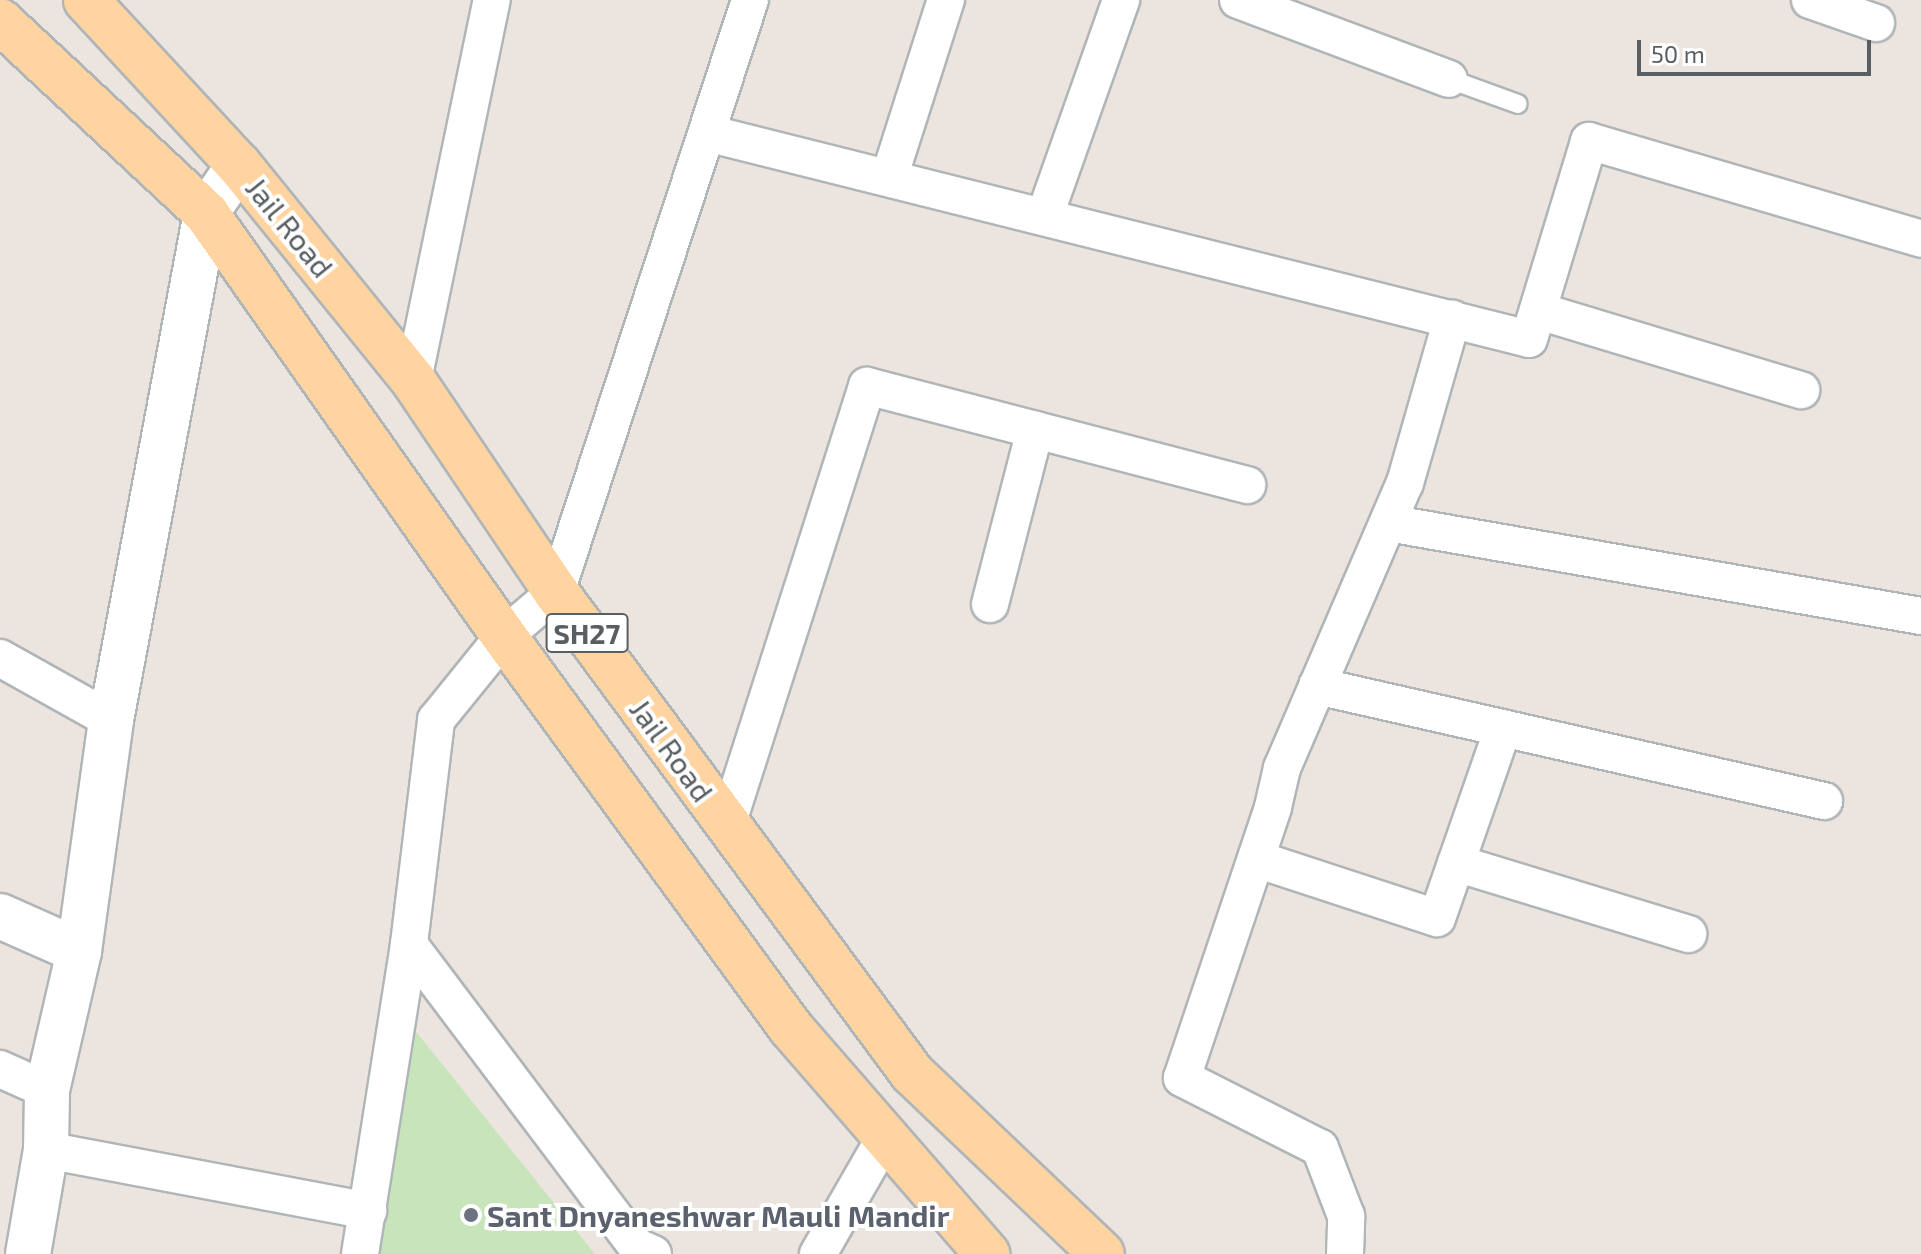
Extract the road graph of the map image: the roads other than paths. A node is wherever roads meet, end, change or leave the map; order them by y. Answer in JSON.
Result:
{"nodes":[{"id":1,"x":86,"y":0,"type":"edge"},
{"id":2,"x":492,"y":0,"type":"edge"},
{"id":3,"x":750,"y":0,"type":"edge"},
{"id":4,"x":946,"y":0,"type":"edge"},
{"id":5,"x":1121,"y":0,"type":"edge"},
{"id":6,"x":1238,"y":0,"type":"edge"},
{"id":7,"x":1810,"y":0,"type":"edge"},
{"id":8,"x":0,"y":21,"type":"edge"},
{"id":9,"x":1876,"y":23,"type":"dead end"},
{"id":10,"x":1449,"y":79,"type":"joint"},
{"id":11,"x":1518,"y":104,"type":"dead end"},
{"id":12,"x":707,"y":133,"type":"junction"},
{"id":13,"x":239,"y":165,"type":"junction"},
{"id":14,"x":890,"y":175,"type":"junction"},
{"id":15,"x":206,"y":213,"type":"junction"},
{"id":16,"x":1045,"y":215,"type":"junction"},
{"id":17,"x":1921,"y":239,"type":"edge"},
{"id":18,"x":1539,"y":311,"type":"junction"},
{"id":19,"x":1452,"y":319,"type":"junction"},
{"id":20,"x":413,"y":380,"type":"junction"},
{"id":21,"x":1801,"y":390,"type":"dead end"},
{"id":22,"x":1035,"y":430,"type":"junction"},
{"id":23,"x":1247,"y":485,"type":"dead end"},
{"id":24,"x":1388,"y":523,"type":"junction"},
{"id":25,"x":556,"y":592,"type":"junction"},
{"id":26,"x":990,"y":604,"type":"dead end"},
{"id":27,"x":1921,"y":616,"type":"edge"},
{"id":28,"x":504,"y":636,"type":"junction"},
{"id":29,"x":0,"y":658,"type":"edge"},
{"id":30,"x":1317,"y":686,"type":"junction"},
{"id":31,"x":111,"y":720,"type":"junction"},
{"id":32,"x":1503,"y":728,"type":"junction"},
{"id":33,"x":1824,"y":801,"type":"dead end"},
{"id":34,"x":727,"y":825,"type":"junction"},
{"id":35,"x":1256,"y":859,"type":"junction"},
{"id":36,"x":1456,"y":863,"type":"junction"},
{"id":37,"x":0,"y":916,"type":"edge"},
{"id":38,"x":1688,"y":934,"type":"dead end"},
{"id":39,"x":409,"y":944,"type":"junction"},
{"id":40,"x":79,"y":951,"type":"junction"},
{"id":41,"x":0,"y":1069,"type":"edge"},
{"id":42,"x":47,"y":1090,"type":"junction"},
{"id":43,"x":884,"y":1139,"type":"junction"},
{"id":44,"x":46,"y":1150,"type":"junction"},
{"id":45,"x":368,"y":1211,"type":"junction"},
{"id":46,"x":28,"y":1254,"type":"edge"},
{"id":47,"x":360,"y":1254,"type":"edge"},
{"id":48,"x":653,"y":1254,"type":"edge"},
{"id":49,"x":818,"y":1254,"type":"edge"},
{"id":50,"x":987,"y":1254,"type":"edge"},
{"id":51,"x":1102,"y":1254,"type":"edge"},
{"id":52,"x":1345,"y":1254,"type":"edge"}],
"edges":[{"from":1,"to":13,"type":"main road","name":"Jail Road","number":"SH27"},
{"from":2,"to":20,"type":"street"},
{"from":3,"to":12,"type":"street"},
{"from":4,"to":14,"type":"street"},
{"from":5,"to":16,"type":"street"},
{"from":6,"to":10,"type":"street"},
{"from":7,"to":9,"type":"street"},
{"from":8,"to":15,"type":"main road"},
{"from":10,"to":11,"type":"lane"},
{"from":12,"to":14,"type":"street"},
{"from":12,"to":25,"type":"street"},
{"from":13,"to":15,"type":"street"},
{"from":13,"to":20,"type":"main road","name":"Jail Road","number":"SH27"},
{"from":14,"to":16,"type":"street"},
{"from":15,"to":28,"type":"main road"},
{"from":15,"to":31,"type":"street"},
{"from":16,"to":19,"type":"street"},
{"from":17,"to":18,"type":"street"},
{"from":18,"to":19,"type":"street"},
{"from":18,"to":21,"type":"street"},
{"from":19,"to":24,"type":"street"},
{"from":20,"to":25,"type":"main road","name":"Jail Road","number":"SH27"},
{"from":22,"to":23,"type":"street"},
{"from":22,"to":26,"type":"street"},
{"from":22,"to":34,"type":"street"},
{"from":24,"to":27,"type":"street"},
{"from":24,"to":30,"type":"street"},
{"from":25,"to":28,"type":"street"},
{"from":25,"to":34,"type":"main road","name":"Jail Road","number":"SH27"},
{"from":28,"to":39,"type":"street"},
{"from":28,"to":43,"type":"main road"},
{"from":29,"to":31,"type":"street"},
{"from":30,"to":32,"type":"street"},
{"from":30,"to":35,"type":"street"},
{"from":31,"to":40,"type":"street"},
{"from":32,"to":33,"type":"street"},
{"from":32,"to":36,"type":"street"},
{"from":34,"to":51,"type":"main road","name":"Jail Road","number":"SH27"},
{"from":35,"to":36,"type":"street"},
{"from":35,"to":52,"type":"street"},
{"from":36,"to":38,"type":"street"},
{"from":37,"to":40,"type":"street"},
{"from":39,"to":45,"type":"street"},
{"from":39,"to":48,"type":"street"},
{"from":40,"to":42,"type":"street"},
{"from":41,"to":42,"type":"street"},
{"from":42,"to":44,"type":"street"},
{"from":43,"to":49,"type":"street"},
{"from":43,"to":50,"type":"main road"},
{"from":44,"to":45,"type":"street"},
{"from":44,"to":46,"type":"street"},
{"from":45,"to":47,"type":"street"}]}
